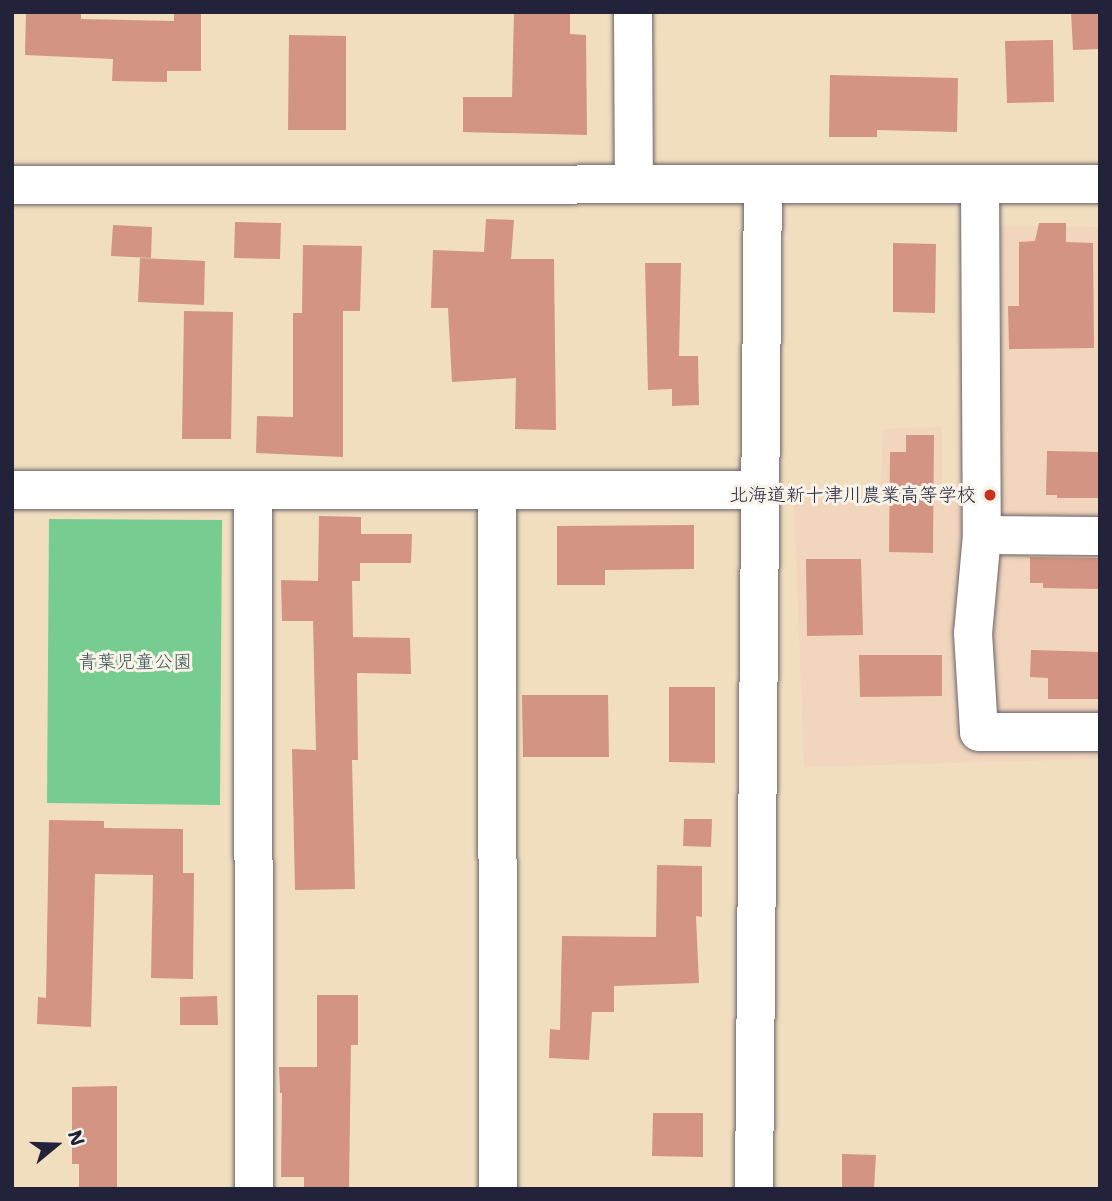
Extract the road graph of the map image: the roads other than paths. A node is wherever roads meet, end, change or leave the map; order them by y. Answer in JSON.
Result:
{"nodes":[{"id":1,"x":633,"y":12,"type":"edge"},
{"id":2,"x":634,"y":183,"type":"junction"},
{"id":3,"x":979,"y":184,"type":"junction"},
{"id":4,"x":1100,"y":184,"type":"edge"},
{"id":5,"x":12,"y":185,"type":"edge"},
{"id":6,"x":763,"y":185,"type":"junction"},
{"id":7,"x":12,"y":490,"type":"edge"},
{"id":8,"x":759,"y":490,"type":"junction"},
{"id":9,"x":497,"y":491,"type":"junction"},
{"id":10,"x":253,"y":492,"type":"junction"},
{"id":11,"x":982,"y":535,"type":"junction"},
{"id":12,"x":1100,"y":536,"type":"edge"},
{"id":13,"x":1100,"y":732,"type":"edge"},
{"id":14,"x":254,"y":1189,"type":"edge"},
{"id":15,"x":498,"y":1189,"type":"edge"},
{"id":16,"x":754,"y":1189,"type":"edge"}],
"edges":[{"from":1,"to":2,"type":"street"},
{"from":2,"to":5,"type":"street"},
{"from":2,"to":6,"type":"street"},
{"from":3,"to":4,"type":"street"},
{"from":3,"to":6,"type":"street"},
{"from":3,"to":11,"type":"street"},
{"from":6,"to":8,"type":"street"},
{"from":7,"to":10,"type":"street"},
{"from":8,"to":9,"type":"street"},
{"from":8,"to":16,"type":"street"},
{"from":9,"to":10,"type":"street"},
{"from":9,"to":15,"type":"street"},
{"from":10,"to":14,"type":"street"},
{"from":11,"to":12,"type":"street"},
{"from":11,"to":13,"type":"street"}]}
